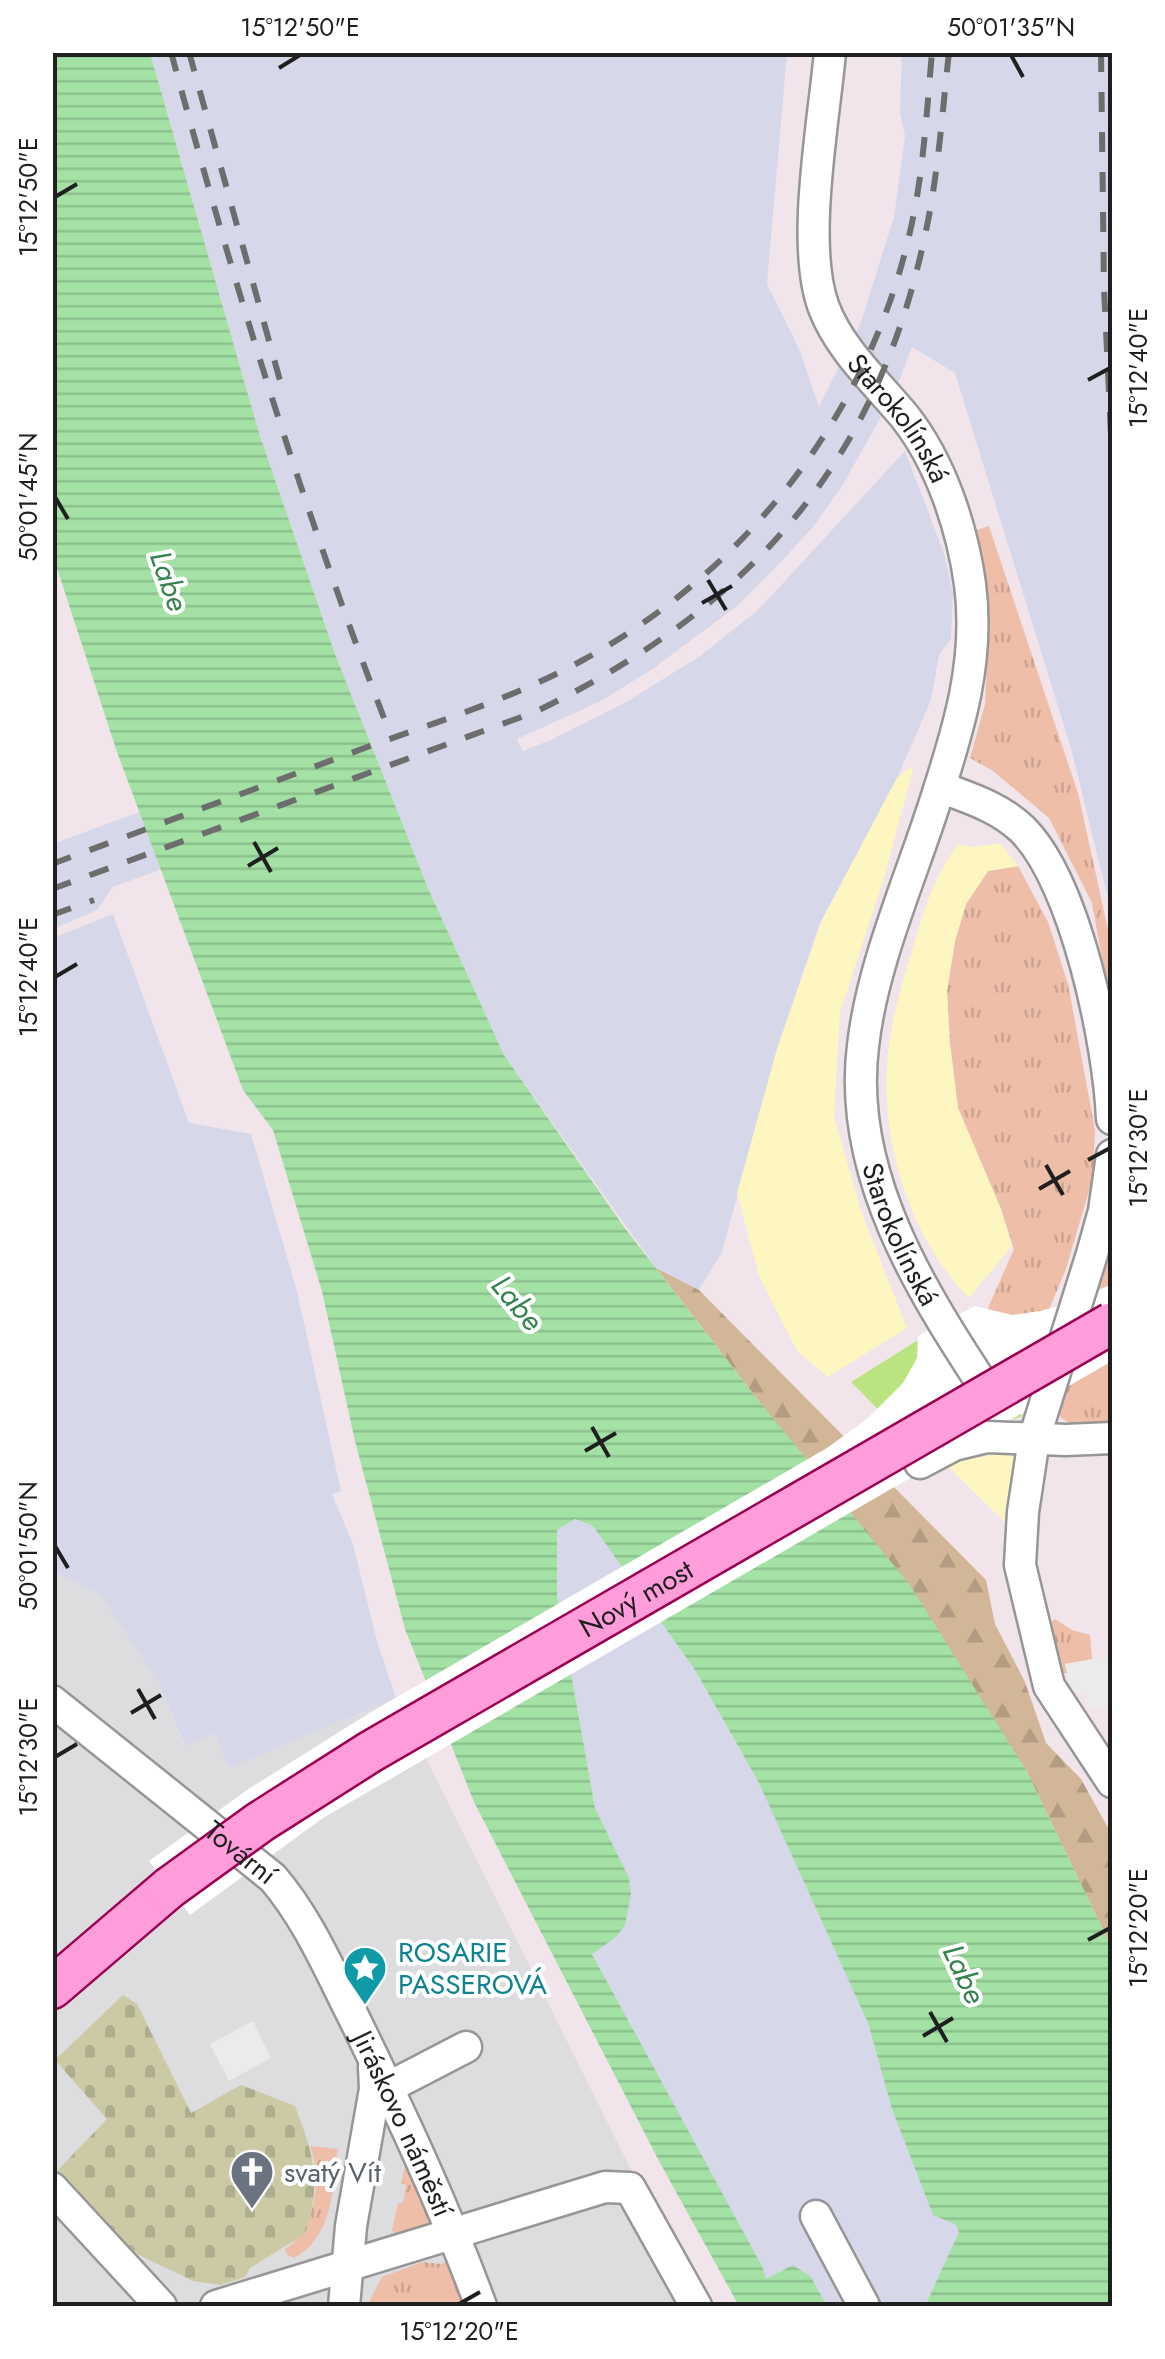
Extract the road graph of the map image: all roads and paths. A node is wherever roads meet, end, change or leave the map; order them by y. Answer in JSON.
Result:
{"nodes":[{"id":1,"x":830,"y":52,"type":"edge"},
{"id":2,"x":940,"y":788,"type":"junction"},
{"id":3,"x":1112,"y":1120,"type":"edge"},
{"id":4,"x":1112,"y":1155,"type":"edge"},
{"id":5,"x":1112,"y":1323,"type":"edge"},
{"id":6,"x":989,"y":1394,"type":"junction"},
{"id":7,"x":1112,"y":1438,"type":"edge"},
{"id":8,"x":1034,"y":1439,"type":"junction"},
{"id":9,"x":920,"y":1463,"type":"dead end"},
{"id":10,"x":52,"y":1700,"type":"edge"},
{"id":11,"x":1112,"y":1782,"type":"edge"},
{"id":12,"x":52,"y":1988,"type":"edge"},
{"id":13,"x":466,"y":2048,"type":"dead end"},
{"id":14,"x":372,"y":2054,"type":"junction"},
{"id":15,"x":387,"y":2088,"type":"junction"},
{"id":16,"x":52,"y":2188,"type":"edge"},
{"id":17,"x":816,"y":2216,"type":"dead end"},
{"id":18,"x":454,"y":2234,"type":"junction"},
{"id":19,"x":346,"y":2268,"type":"junction"},
{"id":20,"x":161,"y":2306,"type":"edge"},
{"id":21,"x":216,"y":2306,"type":"edge"},
{"id":22,"x":344,"y":2306,"type":"edge"},
{"id":23,"x":481,"y":2306,"type":"edge"},
{"id":24,"x":696,"y":2306,"type":"edge"},
{"id":25,"x":864,"y":2306,"type":"edge"}],
"edges":[{"from":1,"to":2,"type":"street","name":"Starokolínská"},
{"from":2,"to":3,"type":"street"},
{"from":2,"to":6,"type":"street","name":"Starokolínská"},
{"from":4,"to":8,"type":"street"},
{"from":5,"to":6,"type":"main road","name":"Nový most","bridge":true},
{"from":6,"to":12,"type":"main road","name":"Nový most","bridge":true},
{"from":7,"to":8,"type":"street"},
{"from":8,"to":9,"type":"street"},
{"from":8,"to":11,"type":"street"},
{"from":10,"to":14,"type":"street","name":"Tovární"},
{"from":13,"to":15,"type":"street"},
{"from":14,"to":15,"type":"street","name":"Jiráskovo náměstí"},
{"from":14,"to":19,"type":"street","name":"Jiráskovo náměstí"},
{"from":15,"to":18,"type":"street","name":"Jiráskovo náměstí"},
{"from":16,"to":20,"type":"street"},
{"from":17,"to":25,"type":"street"},
{"from":18,"to":19,"type":"street","name":"Jiráskovo náměstí"},
{"from":18,"to":23,"type":"street"},
{"from":18,"to":24,"type":"street"},
{"from":19,"to":21,"type":"street"},
{"from":19,"to":22,"type":"street","name":"Jiráskovo náměstí"}]}
